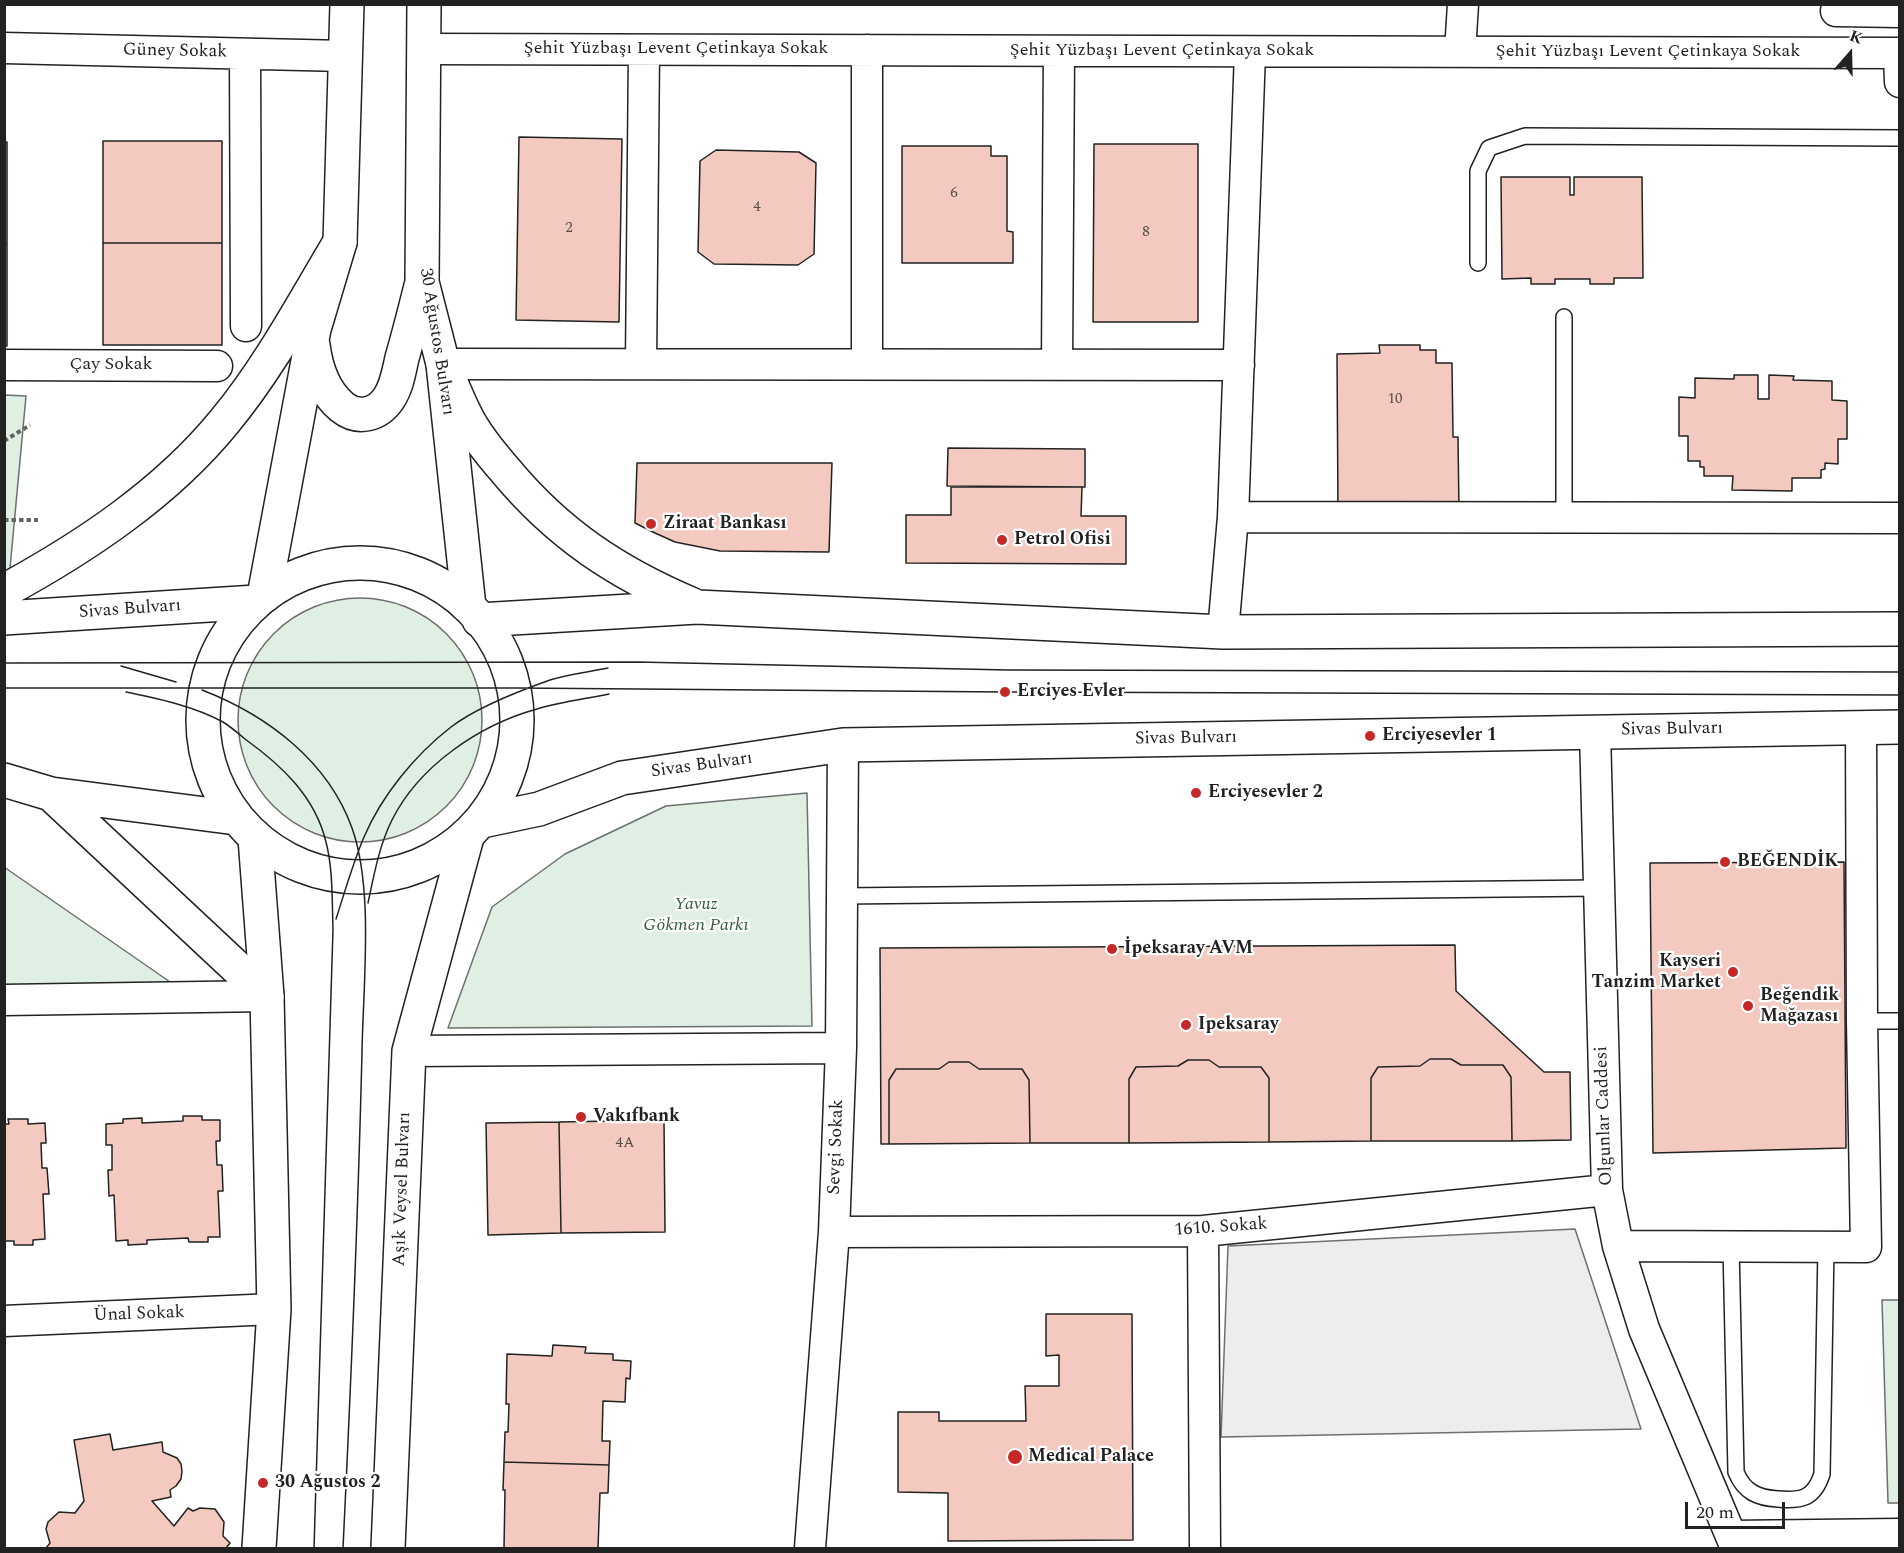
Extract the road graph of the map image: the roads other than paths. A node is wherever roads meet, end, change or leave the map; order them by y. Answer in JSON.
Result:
{"nodes":[{"id":1,"x":347,"y":4,"type":"edge"},
{"id":2,"x":424,"y":4,"type":"edge"},
{"id":3,"x":1463,"y":4,"type":"edge"},
{"id":4,"x":1836,"y":8,"type":"edge"},
{"id":5,"x":1899,"y":12,"type":"edge"},
{"id":6,"x":4,"y":48,"type":"edge"},
{"id":7,"x":424,"y":49,"type":"junction"},
{"id":8,"x":644,"y":50,"type":"junction"},
{"id":9,"x":867,"y":50,"type":"junction"},
{"id":10,"x":1059,"y":51,"type":"junction"},
{"id":11,"x":1250,"y":52,"type":"junction"},
{"id":12,"x":1460,"y":52,"type":"junction"},
{"id":13,"x":1833,"y":53,"type":"junction"},
{"id":14,"x":1899,"y":53,"type":"edge"},
{"id":15,"x":245,"y":54,"type":"junction"},
{"id":16,"x":345,"y":56,"type":"junction"},
{"id":17,"x":1899,"y":82,"type":"edge"},
{"id":18,"x":1899,"y":138,"type":"edge"},
{"id":19,"x":340,"y":242,"type":"junction"},
{"id":20,"x":1478,"y":263,"type":"dead end"},
{"id":21,"x":423,"y":282,"type":"junction"},
{"id":22,"x":1564,"y":317,"type":"dead end"},
{"id":23,"x":246,"y":326,"type":"dead end"},
{"id":24,"x":314,"y":328,"type":"junction"},
{"id":25,"x":443,"y":364,"type":"junction"},
{"id":26,"x":641,"y":364,"type":"junction"},
{"id":27,"x":867,"y":364,"type":"junction"},
{"id":28,"x":1057,"y":364,"type":"junction"},
{"id":29,"x":4,"y":365,"type":"edge"},
{"id":30,"x":1239,"y":365,"type":"junction"},
{"id":31,"x":217,"y":366,"type":"dead end"},
{"id":32,"x":1233,"y":517,"type":"junction"},
{"id":33,"x":1564,"y":518,"type":"junction"},
{"id":34,"x":1899,"y":518,"type":"edge"},
{"id":35,"x":4,"y":591,"type":"edge"},
{"id":36,"x":260,"y":599,"type":"junction"},
{"id":37,"x":697,"y":607,"type":"junction"},
{"id":38,"x":474,"y":614,"type":"junction"},
{"id":39,"x":4,"y":618,"type":"edge"},
{"id":40,"x":1899,"y":629,"type":"edge"},
{"id":41,"x":1223,"y":632,"type":"junction"},
{"id":42,"x":1861,"y":727,"type":"junction"},
{"id":43,"x":1899,"y":727,"type":"edge"},
{"id":44,"x":1595,"y":732,"type":"junction"},
{"id":45,"x":843,"y":745,"type":"junction"},
{"id":46,"x":4,"y":780,"type":"edge"},
{"id":47,"x":51,"y":794,"type":"junction"},
{"id":48,"x":245,"y":828,"type":"junction"},
{"id":49,"x":474,"y":829,"type":"junction"},
{"id":50,"x":1599,"y":888,"type":"junction"},
{"id":51,"x":842,"y":896,"type":"junction"},
{"id":52,"x":267,"y":996,"type":"junction"},
{"id":53,"x":4,"y":1000,"type":"edge"},
{"id":54,"x":1862,"y":1021,"type":"junction"},
{"id":55,"x":1899,"y":1021,"type":"edge"},
{"id":56,"x":841,"y":1047,"type":"junction"},
{"id":57,"x":409,"y":1051,"type":"junction"},
{"id":58,"x":1607,"y":1190,"type":"junction"},
{"id":59,"x":1203,"y":1231,"type":"junction"},
{"id":60,"x":834,"y":1232,"type":"junction"},
{"id":61,"x":1618,"y":1246,"type":"junction"},
{"id":62,"x":1731,"y":1246,"type":"junction"},
{"id":63,"x":1826,"y":1247,"type":"junction"},
{"id":64,"x":274,"y":1309,"type":"junction"},
{"id":65,"x":4,"y":1321,"type":"edge"},
{"id":66,"x":1739,"y":1479,"type":"junction"},
{"id":67,"x":1713,"y":1493,"type":"junction"},
{"id":68,"x":1899,"y":1534,"type":"edge"},
{"id":69,"x":1733,"y":1542,"type":"edge"},
{"id":70,"x":259,"y":1548,"type":"edge"},
{"id":71,"x":388,"y":1548,"type":"edge"},
{"id":72,"x":810,"y":1548,"type":"edge"},
{"id":73,"x":1205,"y":1548,"type":"edge"}],
"edges":[{"from":1,"to":16,"type":"main road"},
{"from":2,"to":7,"type":"main road","name":"30 Ağustos Bulvarı"},
{"from":3,"to":12,"type":"street"},
{"from":4,"to":5,"type":"street"},
{"from":4,"to":13,"type":"street"},
{"from":6,"to":15,"type":"street","name":"Güney Sokak"},
{"from":7,"to":8,"type":"street","name":"Şehit Yüzbaşı Levent Çetinkaya Sokak"},
{"from":7,"to":21,"type":"main road","name":"30 Ağustos Bulvarı"},
{"from":8,"to":9,"type":"street","name":"Şehit Yüzbaşı Levent Çetinkaya Sokak"},
{"from":8,"to":26,"type":"street"},
{"from":9,"to":10,"type":"street","name":"Şehit Yüzbaşı Levent Çetinkaya Sokak"},
{"from":9,"to":27,"type":"street"},
{"from":10,"to":11,"type":"street","name":"Şehit Yüzbaşı Levent Çetinkaya Sokak"},
{"from":10,"to":28,"type":"street"},
{"from":11,"to":12,"type":"street","name":"Şehit Yüzbaşı Levent Çetinkaya Sokak"},
{"from":11,"to":30,"type":"street"},
{"from":12,"to":13,"type":"street","name":"Şehit Yüzbaşı Levent Çetinkaya Sokak"},
{"from":13,"to":14,"type":"street","name":"Şehit Yüzbaşı Levent Çetinkaya Sokak"},
{"from":14,"to":17,"type":"street"},
{"from":15,"to":16,"type":"street","name":"Güney Sokak"},
{"from":15,"to":23,"type":"street"},
{"from":16,"to":19,"type":"main road"},
{"from":18,"to":20,"type":"lane"},
{"from":19,"to":24,"type":"main road"},
{"from":19,"to":35,"type":"main road"},
{"from":21,"to":24,"type":"main road"},
{"from":21,"to":25,"type":"main road","name":"30 Ağustos Bulvarı"},
{"from":22,"to":33,"type":"lane"},
{"from":24,"to":36,"type":"main road"},
{"from":25,"to":26,"type":"street"},
{"from":25,"to":37,"type":"main road"},
{"from":25,"to":38,"type":"main road","name":"30 Ağustos Bulvarı"},
{"from":26,"to":27,"type":"street"},
{"from":27,"to":28,"type":"street"},
{"from":28,"to":30,"type":"street"},
{"from":29,"to":31,"type":"street","name":"Çay Sokak"},
{"from":30,"to":32,"type":"street"},
{"from":32,"to":33,"type":"street"},
{"from":32,"to":41,"type":"street"},
{"from":33,"to":34,"type":"street"},
{"from":36,"to":38,"type":"main road"},
{"from":36,"to":39,"type":"main road","name":"Sivas Bulvarı"},
{"from":36,"to":48,"type":"main road"},
{"from":37,"to":38,"type":"main road"},
{"from":37,"to":41,"type":"main road"},
{"from":38,"to":49,"type":"main road"},
{"from":40,"to":41,"type":"main road"},
{"from":42,"to":43,"type":"main road","name":"Sivas Bulvarı"},
{"from":42,"to":44,"type":"main road","name":"Sivas Bulvarı"},
{"from":42,"to":54,"type":"street"},
{"from":44,"to":45,"type":"main road","name":"Sivas Bulvarı"},
{"from":44,"to":50,"type":"street","name":"Olgunlar Caddesi"},
{"from":45,"to":49,"type":"main road","name":"Sivas Bulvarı"},
{"from":45,"to":51,"type":"street","name":"Sevgi Sokak"},
{"from":46,"to":47,"type":"main road"},
{"from":47,"to":48,"type":"main road"},
{"from":47,"to":52,"type":"main road"},
{"from":48,"to":49,"type":"main road"},
{"from":48,"to":52,"type":"main road"},
{"from":49,"to":57,"type":"main road","name":"Aşık Veysel Bulvarı"},
{"from":50,"to":51,"type":"lane"},
{"from":50,"to":58,"type":"street","name":"Olgunlar Caddesi"},
{"from":51,"to":56,"type":"street","name":"Sevgi Sokak"},
{"from":52,"to":53,"type":"street"},
{"from":52,"to":64,"type":"main road"},
{"from":54,"to":55,"type":"lane"},
{"from":54,"to":63,"type":"street"},
{"from":56,"to":57,"type":"street"},
{"from":56,"to":60,"type":"street","name":"Sevgi Sokak"},
{"from":57,"to":71,"type":"main road","name":"Aşık Veysel Bulvarı"},
{"from":58,"to":59,"type":"street","name":"1610. Sokak"},
{"from":58,"to":61,"type":"street","name":"Olgunlar Caddesi"},
{"from":59,"to":60,"type":"street","name":"1610. Sokak"},
{"from":59,"to":73,"type":"street"},
{"from":60,"to":72,"type":"street","name":"Sevgi Sokak"},
{"from":61,"to":62,"type":"street"},
{"from":61,"to":67,"type":"street","name":"Olgunlar Caddesi"},
{"from":62,"to":63,"type":"street"},
{"from":62,"to":66,"type":"lane"},
{"from":63,"to":66,"type":"lane"},
{"from":64,"to":65,"type":"street","name":"Ünal Sokak"},
{"from":64,"to":70,"type":"main road"},
{"from":66,"to":67,"type":"lane"},
{"from":67,"to":69,"type":"street","name":"Olgunlar Caddesi"},
{"from":68,"to":69,"type":"street"}]}
